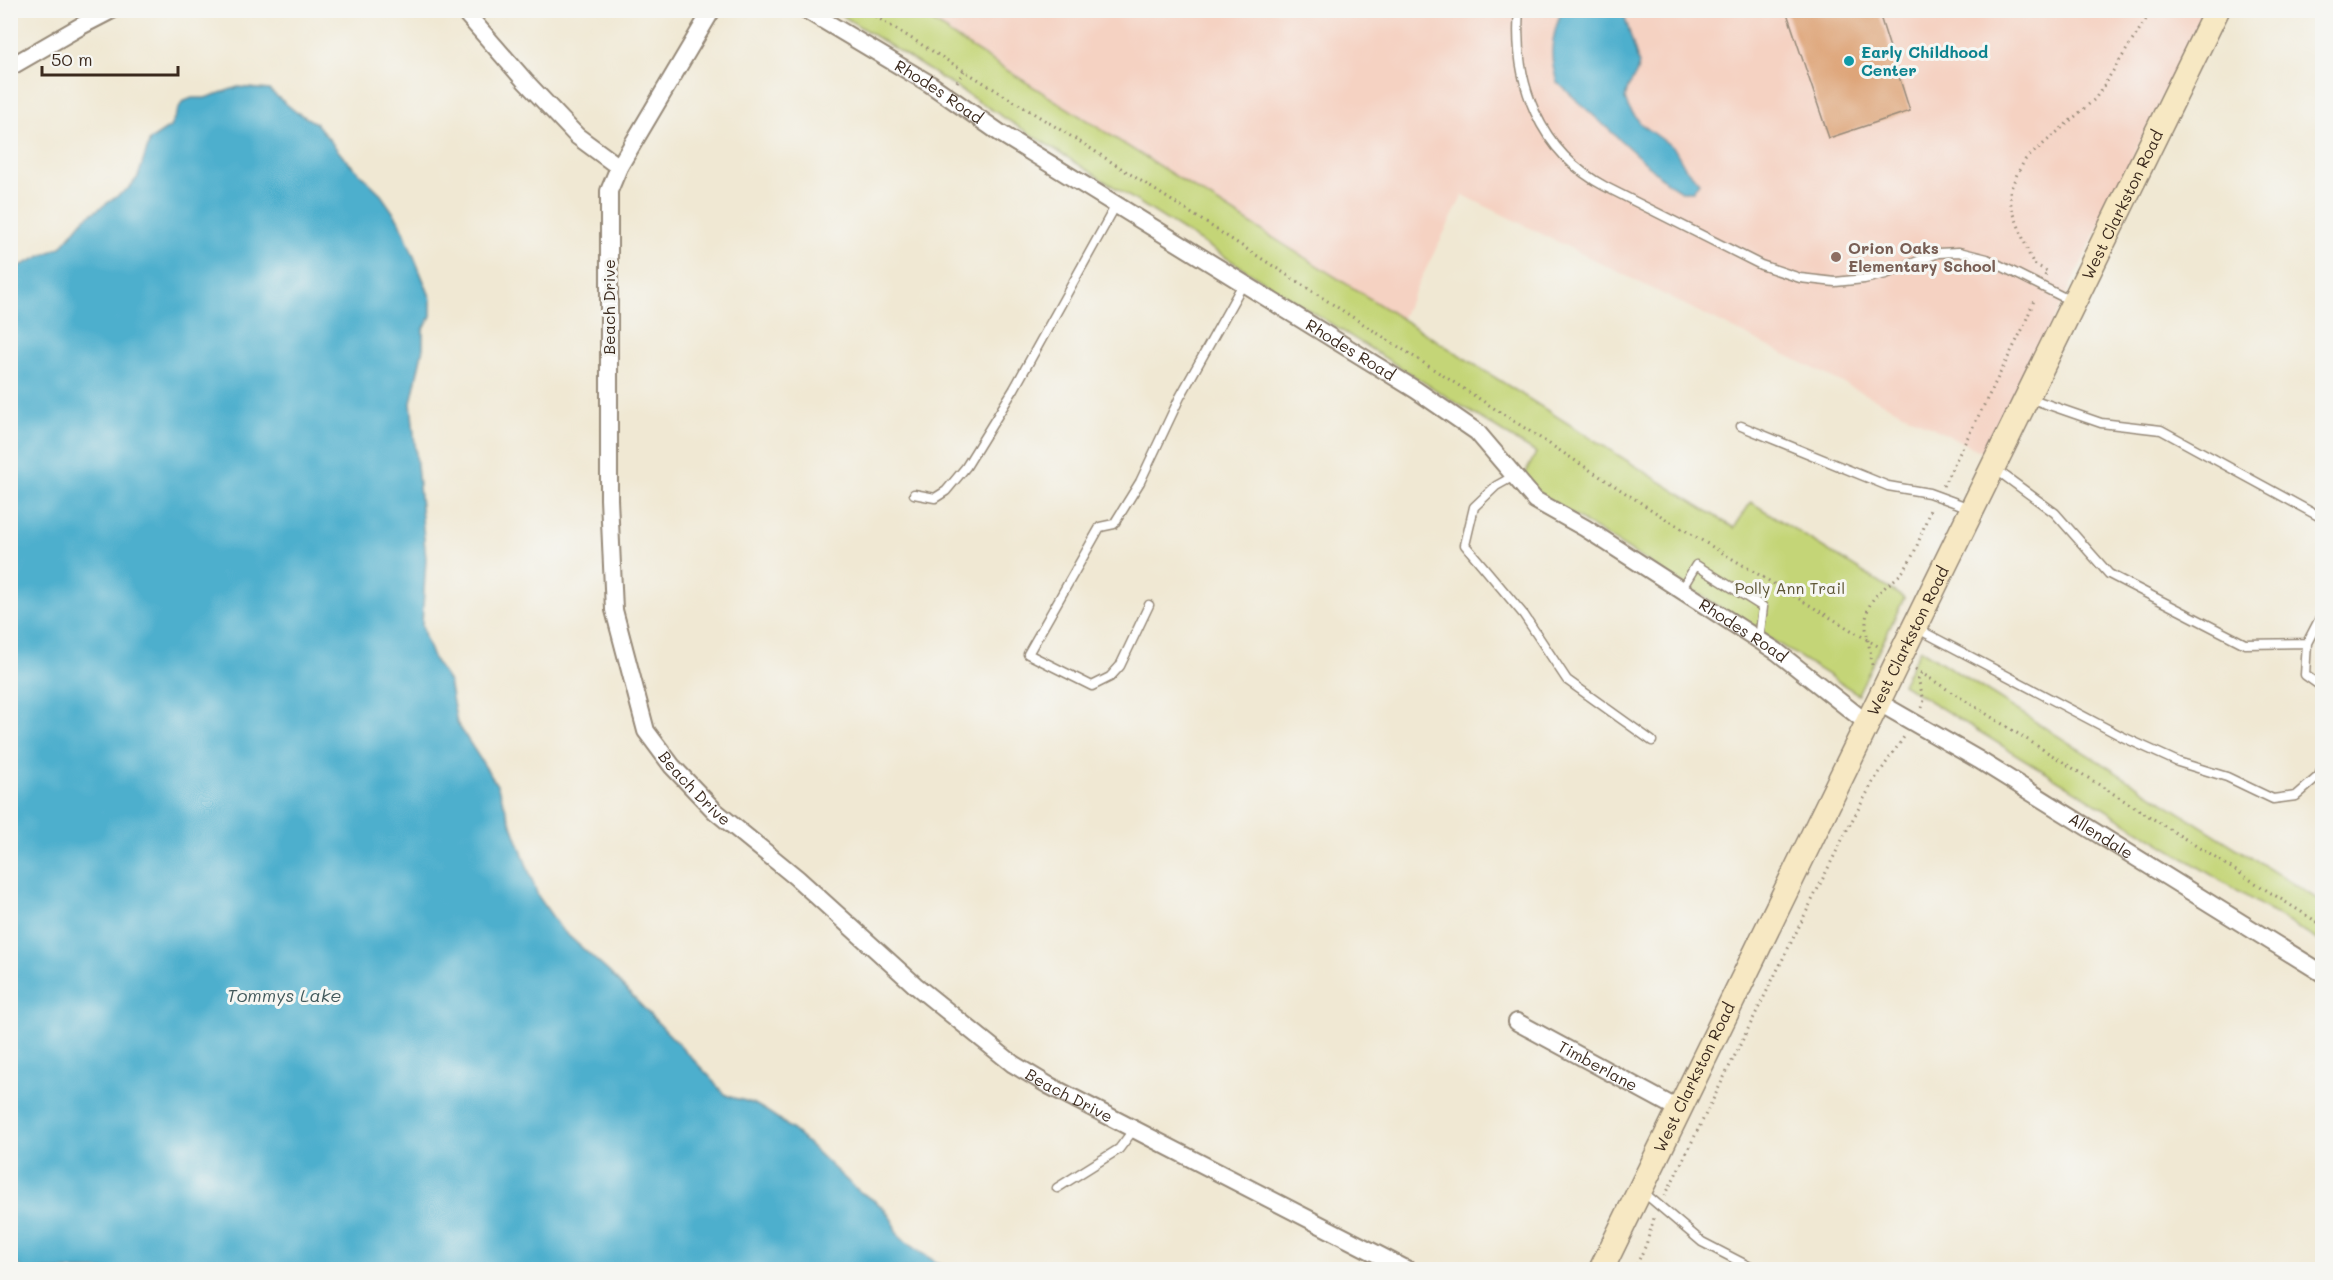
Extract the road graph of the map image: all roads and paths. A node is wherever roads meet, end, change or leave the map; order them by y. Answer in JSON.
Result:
{"nodes":[{"id":1,"x":112,"y":10,"type":"edge"},
{"id":2,"x":464,"y":10,"type":"edge"},
{"id":3,"x":712,"y":10,"type":"edge"},
{"id":4,"x":806,"y":10,"type":"edge"},
{"id":5,"x":866,"y":10,"type":"edge"},
{"id":6,"x":1519,"y":10,"type":"edge"},
{"id":7,"x":2152,"y":10,"type":"edge"},
{"id":8,"x":2217,"y":10,"type":"edge"},
{"id":9,"x":10,"y":67,"type":"edge"},
{"id":10,"x":619,"y":166,"type":"junction"},
{"id":11,"x":1116,"y":205,"type":"junction"},
{"id":12,"x":1243,"y":284,"type":"junction"},
{"id":13,"x":2040,"y":286,"type":"junction"},
{"id":14,"x":2075,"y":303,"type":"junction"},
{"id":15,"x":2028,"y":398,"type":"junction"},
{"id":16,"x":1741,"y":426,"type":"dead end"},
{"id":17,"x":1994,"y":468,"type":"junction"},
{"id":18,"x":1514,"y":476,"type":"junction"},
{"id":19,"x":915,"y":494,"type":"dead end"},
{"id":20,"x":1937,"y":496,"type":"junction"},
{"id":21,"x":1973,"y":509,"type":"junction"},
{"id":22,"x":2322,"y":518,"type":"edge"},
{"id":23,"x":1681,"y":590,"type":"junction"},
{"id":24,"x":1149,"y":605,"type":"dead end"},
{"id":25,"x":2322,"y":614,"type":"edge"},
{"id":26,"x":1915,"y":628,"type":"junction"},
{"id":27,"x":1759,"y":640,"type":"junction"},
{"id":28,"x":1868,"y":640,"type":"junction"},
{"id":29,"x":2307,"y":643,"type":"junction"},
{"id":30,"x":1900,"y":659,"type":"junction"},
{"id":31,"x":1869,"y":672,"type":"dead end"},
{"id":32,"x":1922,"y":673,"type":"junction"},
{"id":33,"x":2322,"y":687,"type":"edge"},
{"id":34,"x":1873,"y":713,"type":"junction"},
{"id":35,"x":1913,"y":723,"type":"junction"},
{"id":36,"x":1652,"y":741,"type":"dead end"},
{"id":37,"x":2322,"y":768,"type":"edge"},
{"id":38,"x":2322,"y":924,"type":"edge"},
{"id":39,"x":2322,"y":973,"type":"edge"},
{"id":40,"x":1517,"y":1022,"type":"dead end"},
{"id":41,"x":1678,"y":1108,"type":"junction"},
{"id":42,"x":1135,"y":1128,"type":"junction"},
{"id":43,"x":1057,"y":1188,"type":"dead end"},
{"id":44,"x":1639,"y":1189,"type":"junction"},
{"id":45,"x":1660,"y":1206,"type":"junction"},
{"id":46,"x":1408,"y":1269,"type":"edge"},
{"id":47,"x":1601,"y":1269,"type":"edge"},
{"id":48,"x":1634,"y":1269,"type":"edge"},
{"id":49,"x":1756,"y":1269,"type":"edge"}],
"edges":[{"from":1,"to":9,"type":"street"},
{"from":2,"to":10,"type":"street"},
{"from":3,"to":10,"type":"street"},
{"from":4,"to":11,"type":"street","name":"Rhodes Road"},
{"from":5,"to":28,"type":"path"},
{"from":6,"to":13,"type":"lane"},
{"from":7,"to":13,"type":"path"},
{"from":8,"to":14,"type":"main road","name":"West Clarkston Road"},
{"from":10,"to":42,"type":"street","name":"Beach Drive"},
{"from":11,"to":12,"type":"street","name":"Rhodes Road"},
{"from":11,"to":19,"type":"lane"},
{"from":12,"to":18,"type":"street","name":"Rhodes Road"},
{"from":12,"to":24,"type":"lane"},
{"from":13,"to":14,"type":"lane"},
{"from":13,"to":20,"type":"path"},
{"from":14,"to":15,"type":"main road","name":"West Clarkston Road"},
{"from":15,"to":17,"type":"main road","name":"West Clarkston Road"},
{"from":15,"to":22,"type":"lane"},
{"from":16,"to":20,"type":"lane"},
{"from":17,"to":21,"type":"main road","name":"West Clarkston Road"},
{"from":17,"to":29,"type":"lane"},
{"from":18,"to":23,"type":"street","name":"Rhodes Road"},
{"from":18,"to":36,"type":"lane"},
{"from":20,"to":21,"type":"lane"},
{"from":20,"to":28,"type":"path"},
{"from":21,"to":26,"type":"main road","name":"West Clarkston Road"},
{"from":23,"to":27,"type":"street","name":"Rhodes Road"},
{"from":23,"to":27,"type":"lane"},
{"from":25,"to":29,"type":"lane"},
{"from":26,"to":30,"type":"main road","name":"West Clarkston Road"},
{"from":26,"to":37,"type":"lane"},
{"from":27,"to":34,"type":"street","name":"Rhodes Road"},
{"from":28,"to":30,"type":"path"},
{"from":28,"to":31,"type":"path"},
{"from":29,"to":33,"type":"lane"},
{"from":30,"to":32,"type":"path"},
{"from":30,"to":34,"type":"main road","name":"West Clarkston Road"},
{"from":32,"to":35,"type":"path"},
{"from":32,"to":38,"type":"path"},
{"from":34,"to":35,"type":"street","name":"Allendale"},
{"from":34,"to":41,"type":"main road","name":"West Clarkston Road"},
{"from":35,"to":39,"type":"street","name":"Allendale"},
{"from":35,"to":45,"type":"path"},
{"from":40,"to":41,"type":"street","name":"Timberlane"},
{"from":41,"to":44,"type":"main road","name":"West Clarkston Road"},
{"from":42,"to":43,"type":"lane"},
{"from":42,"to":46,"type":"street","name":"Beach Drive"},
{"from":44,"to":45,"type":"lane"},
{"from":44,"to":47,"type":"main road","name":"West Clarkston Road"},
{"from":45,"to":48,"type":"path"},
{"from":45,"to":49,"type":"lane"}]}
